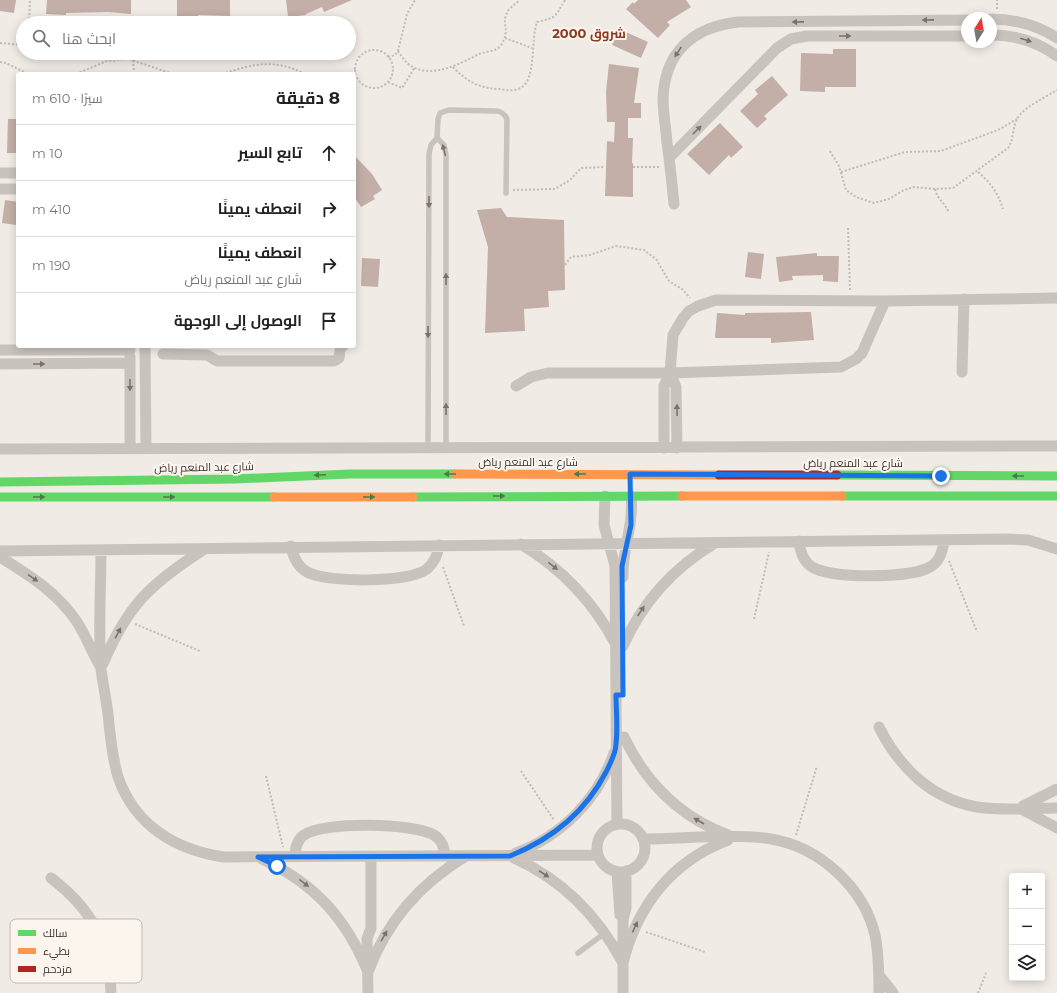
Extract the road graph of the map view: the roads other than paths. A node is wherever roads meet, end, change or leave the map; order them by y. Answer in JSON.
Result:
{"nodes":[{"id":1,"x":997,"y":19,"type":"edge"},
{"id":2,"x":961,"y":20,"type":"edge"},
{"id":3,"x":828,"y":21,"type":"junction"},
{"id":4,"x":829,"y":36,"type":"junction"},
{"id":5,"x":961,"y":36,"type":"edge"},
{"id":6,"x":997,"y":36,"type":"edge"},
{"id":7,"x":1057,"y":38,"type":"edge"},
{"id":8,"x":1057,"y":56,"type":"edge"},
{"id":9,"x":437,"y":138,"type":"junction"},
{"id":10,"x":670,"y":162,"type":"junction"},
{"id":11,"x":0,"y":173,"type":"edge"},
{"id":12,"x":16,"y":173,"type":"edge"},
{"id":13,"x":0,"y":189,"type":"edge"},
{"id":14,"x":16,"y":189,"type":"edge"},
{"id":15,"x":506,"y":192,"type":"road end"},
{"id":16,"x":674,"y":204,"type":"dead end"},
{"id":17,"x":1057,"y":298,"type":"edge"},
{"id":18,"x":964,"y":299,"type":"junction"},
{"id":19,"x":885,"y":301,"type":"junction"},
{"id":20,"x":130,"y":348,"type":"edge"},
{"id":21,"x":145,"y":348,"type":"edge"},
{"id":22,"x":340,"y":348,"type":"edge"},
{"id":23,"x":0,"y":350,"type":"edge"},
{"id":24,"x":163,"y":354,"type":"dead end"},
{"id":25,"x":130,"y":363,"type":"junction"},
{"id":26,"x":0,"y":364,"type":"edge"},
{"id":27,"x":962,"y":372,"type":"dead end"},
{"id":28,"x":670,"y":373,"type":"junction"},
{"id":29,"x":516,"y":386,"type":"dead end"},
{"id":30,"x":1057,"y":446,"type":"edge"},
{"id":31,"x":130,"y":448,"type":"junction"},
{"id":32,"x":146,"y":448,"type":"junction"},
{"id":33,"x":428,"y":448,"type":"junction"},
{"id":34,"x":446,"y":448,"type":"junction"},
{"id":35,"x":664,"y":448,"type":"junction"},
{"id":36,"x":677,"y":448,"type":"junction"},
{"id":37,"x":0,"y":449,"type":"edge"},
{"id":38,"x":1057,"y":476,"type":"edge"},
{"id":39,"x":0,"y":482,"type":"edge"},
{"id":40,"x":605,"y":485,"type":"junction"},
{"id":41,"x":630,"y":485,"type":"junction"},
{"id":42,"x":1057,"y":496,"type":"edge"},
{"id":43,"x":0,"y":497,"type":"edge"},
{"id":44,"x":799,"y":541,"type":"junction"},
{"id":45,"x":717,"y":542,"type":"junction"},
{"id":46,"x":609,"y":543,"type":"junction"},
{"id":47,"x":627,"y":543,"type":"junction"},
{"id":48,"x":944,"y":543,"type":"junction"},
{"id":49,"x":520,"y":544,"type":"junction"},
{"id":50,"x":291,"y":546,"type":"junction"},
{"id":51,"x":439,"y":549,"type":"junction"},
{"id":52,"x":1057,"y":549,"type":"edge"},
{"id":53,"x":101,"y":550,"type":"junction"},
{"id":54,"x":203,"y":550,"type":"junction"},
{"id":55,"x":0,"y":551,"type":"edge"},
{"id":56,"x":0,"y":557,"type":"edge"},
{"id":57,"x":619,"y":646,"type":"junction"},
{"id":58,"x":101,"y":668,"type":"junction"},
{"id":59,"x":879,"y":727,"type":"dead end"},
{"id":60,"x":620,"y":741,"type":"junction"},
{"id":61,"x":1057,"y":789,"type":"edge"},
{"id":62,"x":1019,"y":808,"type":"junction"},
{"id":63,"x":1057,"y":808,"type":"edge"},
{"id":64,"x":621,"y":824,"type":"junction"},
{"id":65,"x":1057,"y":828,"type":"edge"},
{"id":66,"x":734,"y":838,"type":"junction"},
{"id":67,"x":644,"y":839,"type":"junction"},
{"id":68,"x":598,"y":855,"type":"junction"},
{"id":69,"x":367,"y":856,"type":"junction"},
{"id":70,"x":445,"y":856,"type":"junction"},
{"id":71,"x":467,"y":856,"type":"junction"},
{"id":72,"x":510,"y":856,"type":"junction"},
{"id":73,"x":258,"y":857,"type":"junction"},
{"id":74,"x":290,"y":857,"type":"junction"},
{"id":75,"x":622,"y":872,"type":"junction"},
{"id":76,"x":51,"y":878,"type":"dead end"},
{"id":77,"x":90,"y":919,"type":"edge"},
{"id":78,"x":605,"y":933,"type":"junction"},
{"id":79,"x":578,"y":953,"type":"dead end"},
{"id":80,"x":623,"y":964,"type":"junction"},
{"id":81,"x":368,"y":972,"type":"junction"},
{"id":82,"x":879,"y":975,"type":"junction"},
{"id":83,"x":110,"y":983,"type":"edge"},
{"id":84,"x":111,"y":993,"type":"edge"},
{"id":85,"x":368,"y":993,"type":"edge"},
{"id":86,"x":623,"y":993,"type":"edge"},
{"id":87,"x":879,"y":993,"type":"edge"},
{"id":88,"x":893,"y":993,"type":"edge"}],
"edges":[{"from":1,"to":7,"type":"street"},
{"from":2,"to":3,"type":"street","one_way":true},
{"from":3,"to":4,"type":"street"},
{"from":3,"to":10,"type":"street","one_way":true},
{"from":4,"to":5,"type":"street","one_way":true},
{"from":10,"to":4,"type":"street","one_way":true},
{"from":6,"to":8,"type":"street","one_way":true},
{"from":9,"to":15,"type":"lane"},
{"from":9,"to":33,"type":"lane","one_way":true},
{"from":34,"to":9,"type":"lane","one_way":true},
{"from":10,"to":16,"type":"street"},
{"from":11,"to":12,"type":"street"},
{"from":13,"to":14,"type":"street"},
{"from":17,"to":18,"type":"street"},
{"from":18,"to":19,"type":"street"},
{"from":18,"to":27,"type":"street"},
{"from":19,"to":28,"type":"street"},
{"from":19,"to":28,"type":"street"},
{"from":20,"to":23,"type":"street"},
{"from":20,"to":25,"type":"street"},
{"from":21,"to":32,"type":"street"},
{"from":22,"to":24,"type":"street"},
{"from":26,"to":25,"type":"street","one_way":true},
{"from":25,"to":31,"type":"street","one_way":true},
{"from":28,"to":29,"type":"street"},
{"from":28,"to":35,"type":"street"},
{"from":36,"to":28,"type":"street","one_way":true},
{"from":30,"to":36,"type":"street"},
{"from":31,"to":32,"type":"street"},
{"from":31,"to":37,"type":"street"},
{"from":32,"to":33,"type":"street"},
{"from":33,"to":34,"type":"street"},
{"from":34,"to":35,"type":"street"},
{"from":35,"to":36,"type":"street"},
{"from":38,"to":41,"type":"street","name":"شارع عبد المنعم رياض","one_way":true},
{"from":40,"to":39,"type":"street","name":"شارع عبد المنعم رياض","one_way":true},
{"from":40,"to":41,"type":"street","name":"شارع عبد المنعم رياض"},
{"from":40,"to":41,"type":"street","name":"شارع عبد المنعم رياض"},
{"from":43,"to":40,"type":"street","name":"شارع عبد المنعم رياض","one_way":true},
{"from":40,"to":46,"type":"street"},
{"from":41,"to":42,"type":"street","name":"شارع عبد المنعم رياض"},
{"from":41,"to":47,"type":"street"},
{"from":44,"to":45,"type":"street"},
{"from":44,"to":48,"type":"street"},
{"from":44,"to":48,"type":"street"},
{"from":45,"to":47,"type":"street"},
{"from":57,"to":45,"type":"street","one_way":true},
{"from":46,"to":47,"type":"street"},
{"from":46,"to":49,"type":"street"},
{"from":46,"to":57,"type":"street"},
{"from":47,"to":57,"type":"street"},
{"from":48,"to":52,"type":"street"},
{"from":49,"to":51,"type":"street"},
{"from":49,"to":57,"type":"street","one_way":true},
{"from":50,"to":51,"type":"street"},
{"from":50,"to":51,"type":"street"},
{"from":50,"to":54,"type":"street"},
{"from":53,"to":54,"type":"street"},
{"from":53,"to":55,"type":"street"},
{"from":53,"to":58,"type":"street"},
{"from":58,"to":54,"type":"street","one_way":true},
{"from":56,"to":58,"type":"street","one_way":true},
{"from":57,"to":60,"type":"street"},
{"from":58,"to":73,"type":"street"},
{"from":59,"to":62,"type":"street"},
{"from":60,"to":64,"type":"street"},
{"from":66,"to":60,"type":"street","one_way":true},
{"from":60,"to":72,"type":"street"},
{"from":61,"to":62,"type":"street"},
{"from":62,"to":63,"type":"street"},
{"from":62,"to":65,"type":"street"},
{"from":64,"to":67,"type":"street"},
{"from":64,"to":68,"type":"street"},
{"from":66,"to":67,"type":"street"},
{"from":80,"to":66,"type":"street","one_way":true},
{"from":66,"to":82,"type":"street"},
{"from":67,"to":75,"type":"street"},
{"from":68,"to":72,"type":"street"},
{"from":68,"to":75,"type":"street"},
{"from":69,"to":70,"type":"street"},
{"from":69,"to":74,"type":"street"},
{"from":69,"to":81,"type":"street"},
{"from":70,"to":71,"type":"street"},
{"from":70,"to":74,"type":"street"},
{"from":71,"to":72,"type":"street"},
{"from":81,"to":71,"type":"street","one_way":true},
{"from":72,"to":78,"type":"street","one_way":true},
{"from":73,"to":74,"type":"street"},
{"from":73,"to":81,"type":"street","one_way":true},
{"from":75,"to":80,"type":"street"},
{"from":76,"to":77,"type":"street"},
{"from":78,"to":79,"type":"lane"},
{"from":78,"to":80,"type":"street"},
{"from":80,"to":86,"type":"street"},
{"from":81,"to":85,"type":"street"},
{"from":82,"to":87,"type":"street"},
{"from":82,"to":88,"type":"street"},
{"from":83,"to":84,"type":"street"}]}
